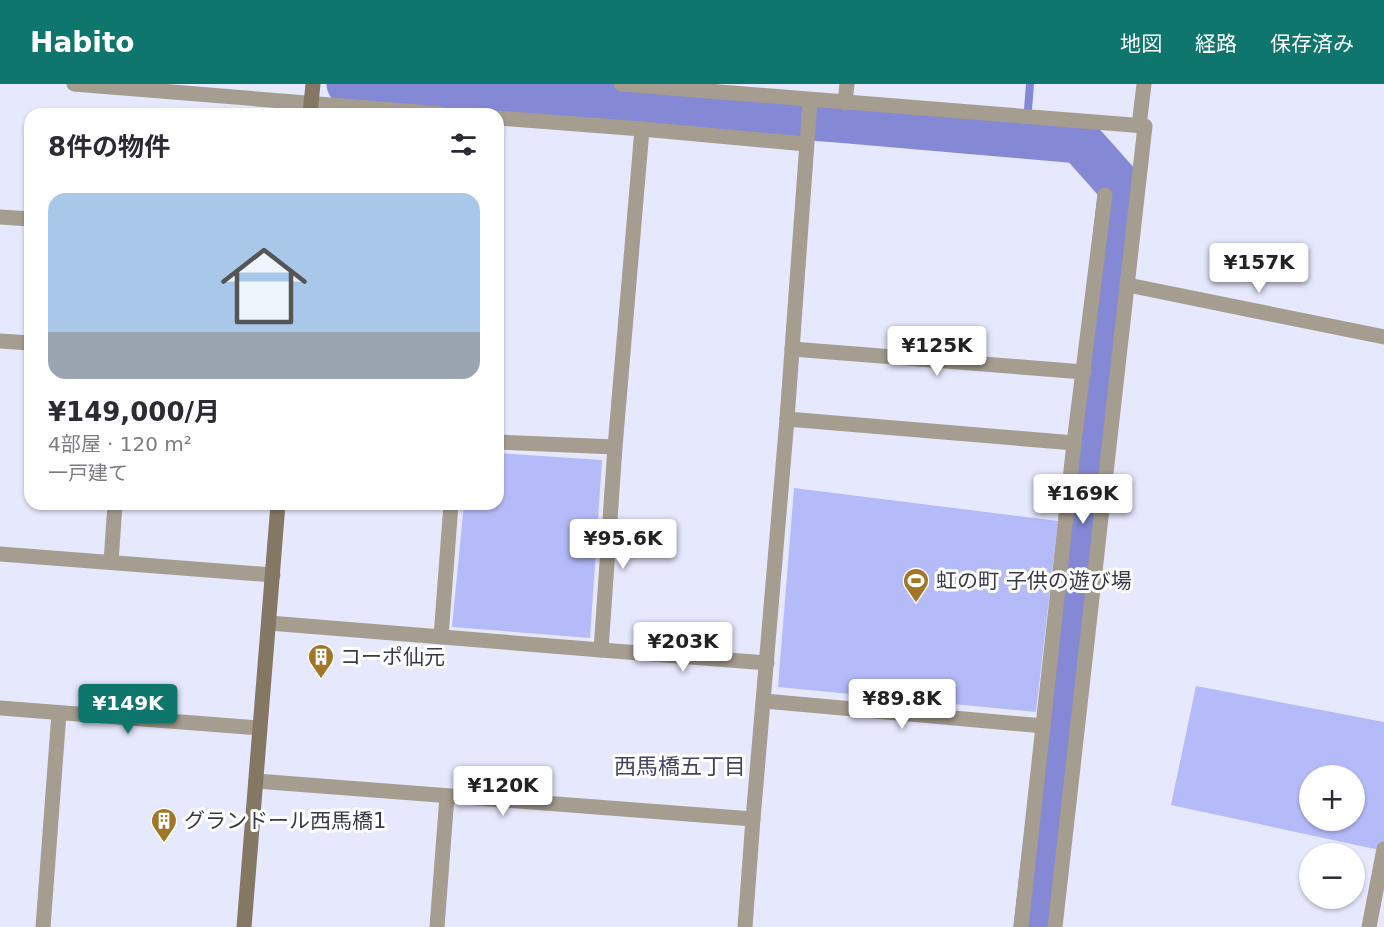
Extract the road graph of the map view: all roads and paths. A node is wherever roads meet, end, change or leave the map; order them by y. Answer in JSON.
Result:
{"nodes":[{"id":1,"x":74,"y":84,"type":"edge"},
{"id":2,"x":621,"y":84,"type":"edge"},
{"id":3,"x":847,"y":84,"type":"edge"},
{"id":4,"x":1144,"y":84,"type":"edge"},
{"id":5,"x":658,"y":85,"type":"edge"},
{"id":6,"x":312,"y":98,"type":"edge"},
{"id":7,"x":810,"y":101,"type":"junction"},
{"id":8,"x":845,"y":104,"type":"junction"},
{"id":9,"x":393,"y":108,"type":"edge"},
{"id":10,"x":504,"y":118,"type":"edge"},
{"id":11,"x":1139,"y":126,"type":"junction"},
{"id":12,"x":642,"y":129,"type":"junction"},
{"id":13,"x":806,"y":144,"type":"junction"},
{"id":14,"x":1104,"y":195,"type":"dead end"},
{"id":15,"x":0,"y":217,"type":"edge"},
{"id":16,"x":24,"y":219,"type":"edge"},
{"id":17,"x":1128,"y":285,"type":"junction"},
{"id":18,"x":1384,"y":337,"type":"edge"},
{"id":19,"x":0,"y":341,"type":"edge"},
{"id":20,"x":24,"y":343,"type":"edge"},
{"id":21,"x":792,"y":349,"type":"junction"},
{"id":22,"x":1084,"y":372,"type":"junction"},
{"id":23,"x":787,"y":419,"type":"junction"},
{"id":24,"x":504,"y":442,"type":"edge"},
{"id":25,"x":1074,"y":443,"type":"junction"},
{"id":26,"x":615,"y":447,"type":"junction"},
{"id":27,"x":115,"y":510,"type":"edge"},
{"id":28,"x":278,"y":510,"type":"edge"},
{"id":29,"x":451,"y":510,"type":"edge"},
{"id":30,"x":0,"y":554,"type":"edge"},
{"id":31,"x":111,"y":562,"type":"junction"},
{"id":32,"x":273,"y":575,"type":"junction"},
{"id":33,"x":269,"y":623,"type":"junction"},
{"id":34,"x":441,"y":637,"type":"junction"},
{"id":35,"x":602,"y":650,"type":"junction"},
{"id":36,"x":767,"y":663,"type":"junction"},
{"id":37,"x":764,"y":701,"type":"junction"},
{"id":38,"x":0,"y":708,"type":"edge"},
{"id":39,"x":59,"y":713,"type":"junction"},
{"id":40,"x":1043,"y":726,"type":"junction"},
{"id":41,"x":259,"y":728,"type":"junction"},
{"id":42,"x":256,"y":782,"type":"junction"},
{"id":43,"x":447,"y":796,"type":"junction"},
{"id":44,"x":753,"y":819,"type":"junction"},
{"id":45,"x":1384,"y":849,"type":"edge"},
{"id":46,"x":43,"y":927,"type":"edge"},
{"id":47,"x":244,"y":927,"type":"edge"},
{"id":48,"x":437,"y":927,"type":"edge"},
{"id":49,"x":746,"y":927,"type":"edge"},
{"id":50,"x":1021,"y":927,"type":"edge"},
{"id":51,"x":1054,"y":927,"type":"edge"},
{"id":52,"x":1369,"y":927,"type":"edge"}],
"edges":[{"from":1,"to":6,"type":"street"},
{"from":2,"to":5,"type":"street"},
{"from":3,"to":8,"type":"street"},
{"from":4,"to":11,"type":"street"},
{"from":5,"to":7,"type":"street"},
{"from":6,"to":9,"type":"street"},
{"from":7,"to":8,"type":"street"},
{"from":7,"to":13,"type":"street"},
{"from":8,"to":11,"type":"street"},
{"from":10,"to":12,"type":"street"},
{"from":11,"to":17,"type":"street"},
{"from":12,"to":13,"type":"street"},
{"from":12,"to":26,"type":"street"},
{"from":13,"to":21,"type":"street"},
{"from":14,"to":22,"type":"street"},
{"from":15,"to":16,"type":"street"},
{"from":17,"to":18,"type":"street"},
{"from":17,"to":51,"type":"street"},
{"from":19,"to":20,"type":"street"},
{"from":21,"to":22,"type":"street"},
{"from":21,"to":23,"type":"street"},
{"from":22,"to":25,"type":"street"},
{"from":23,"to":25,"type":"street"},
{"from":23,"to":36,"type":"street"},
{"from":24,"to":26,"type":"street"},
{"from":25,"to":40,"type":"street"},
{"from":26,"to":35,"type":"street"},
{"from":27,"to":31,"type":"street"},
{"from":28,"to":32,"type":"street"},
{"from":29,"to":34,"type":"street"},
{"from":30,"to":31,"type":"street"},
{"from":31,"to":32,"type":"street"},
{"from":32,"to":33,"type":"street"},
{"from":33,"to":34,"type":"street"},
{"from":33,"to":41,"type":"street"},
{"from":34,"to":35,"type":"street"},
{"from":35,"to":36,"type":"street"},
{"from":36,"to":37,"type":"street"},
{"from":37,"to":40,"type":"street"},
{"from":37,"to":44,"type":"street"},
{"from":38,"to":39,"type":"street"},
{"from":39,"to":41,"type":"street"},
{"from":39,"to":46,"type":"street"},
{"from":40,"to":50,"type":"street"},
{"from":41,"to":42,"type":"street"},
{"from":42,"to":43,"type":"street"},
{"from":42,"to":47,"type":"street"},
{"from":43,"to":44,"type":"street"},
{"from":43,"to":48,"type":"street"},
{"from":44,"to":49,"type":"street"},
{"from":45,"to":52,"type":"street"}]}
